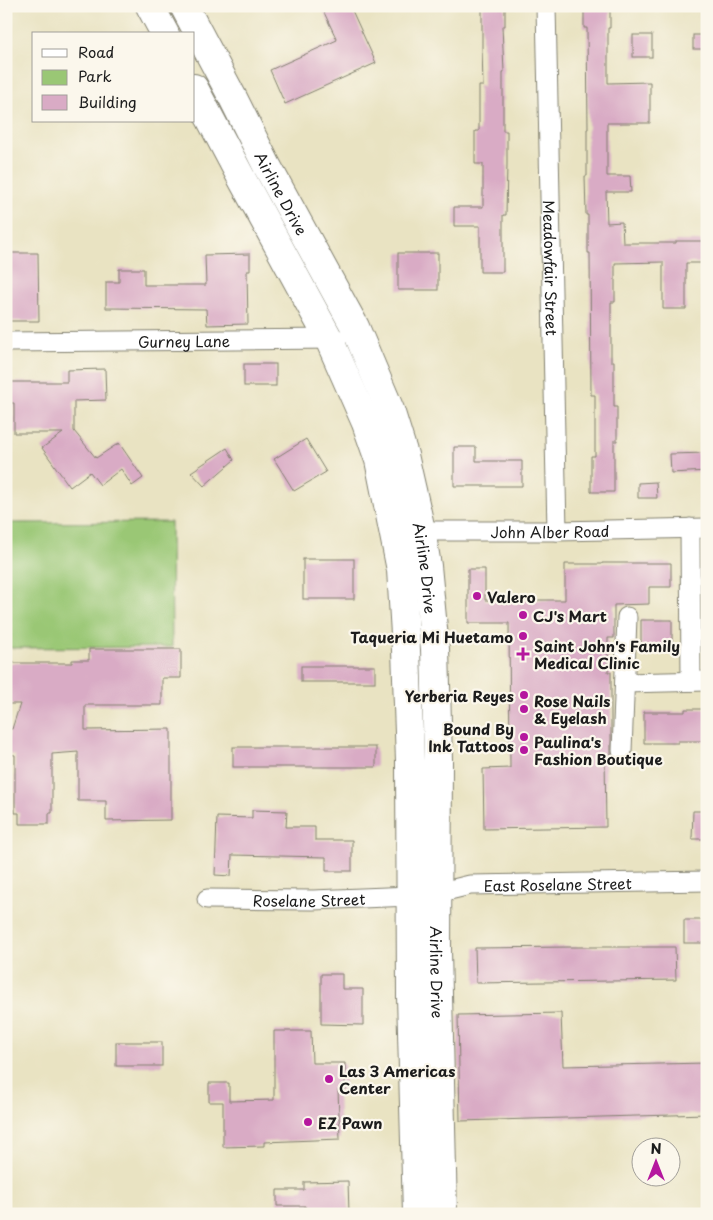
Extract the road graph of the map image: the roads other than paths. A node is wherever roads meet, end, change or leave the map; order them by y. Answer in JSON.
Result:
{"nodes":[{"id":1,"x":150,"y":6,"type":"edge"},
{"id":2,"x":184,"y":6,"type":"edge"},
{"id":3,"x":546,"y":6,"type":"edge"},
{"id":4,"x":164,"y":32,"type":"edge"},
{"id":5,"x":233,"y":98,"type":"junction"},
{"id":6,"x":200,"y":99,"type":"edge"},
{"id":7,"x":330,"y":339,"type":"junction"},
{"id":8,"x":360,"y":339,"type":"junction"},
{"id":9,"x":6,"y":342,"type":"edge"},
{"id":10,"x":698,"y":528,"type":"edge"},
{"id":11,"x":421,"y":530,"type":"junction"},
{"id":12,"x":557,"y":531,"type":"junction"},
{"id":13,"x":393,"y":532,"type":"junction"},
{"id":14,"x":627,"y":617,"type":"dead end"},
{"id":15,"x":699,"y":682,"type":"edge"},
{"id":16,"x":625,"y":683,"type":"junction"},
{"id":17,"x":622,"y":751,"type":"dead end"},
{"id":18,"x":707,"y":881,"type":"edge"},
{"id":19,"x":424,"y":894,"type":"junction"},
{"id":20,"x":207,"y":899,"type":"dead end"},
{"id":21,"x":417,"y":1214,"type":"edge"},
{"id":22,"x":443,"y":1214,"type":"edge"}],
"edges":[{"from":1,"to":4,"type":"main road"},
{"from":2,"to":5,"type":"main road","name":"Airline Drive"},
{"from":3,"to":12,"type":"street","name":"Meadowfair Street"},
{"from":5,"to":6,"type":"main road"},
{"from":5,"to":8,"type":"main road","name":"Airline Drive"},
{"from":6,"to":7,"type":"main road","name":"Airline Drive"},
{"from":7,"to":8,"type":"street","name":"Gurney Lane"},
{"from":7,"to":9,"type":"street","name":"Gurney Lane"},
{"from":7,"to":13,"type":"main road","name":"Airline Drive"},
{"from":8,"to":11,"type":"main road","name":"Airline Drive"},
{"from":10,"to":12,"type":"street","name":"John Alber Road"},
{"from":10,"to":15,"type":"street"},
{"from":11,"to":12,"type":"street","name":"John Alber Road"},
{"from":11,"to":13,"type":"street","name":"John Alber Road"},
{"from":11,"to":19,"type":"main road","name":"Airline Drive"},
{"from":13,"to":19,"type":"main road","name":"Airline Drive"},
{"from":14,"to":16,"type":"street"},
{"from":15,"to":16,"type":"street"},
{"from":16,"to":17,"type":"street"},
{"from":18,"to":19,"type":"street","name":"East Roselane Street"},
{"from":19,"to":20,"type":"street","name":"Roselane Street"},
{"from":19,"to":21,"type":"main road","name":"Airline Drive"},
{"from":19,"to":22,"type":"main road","name":"Airline Drive"}]}
